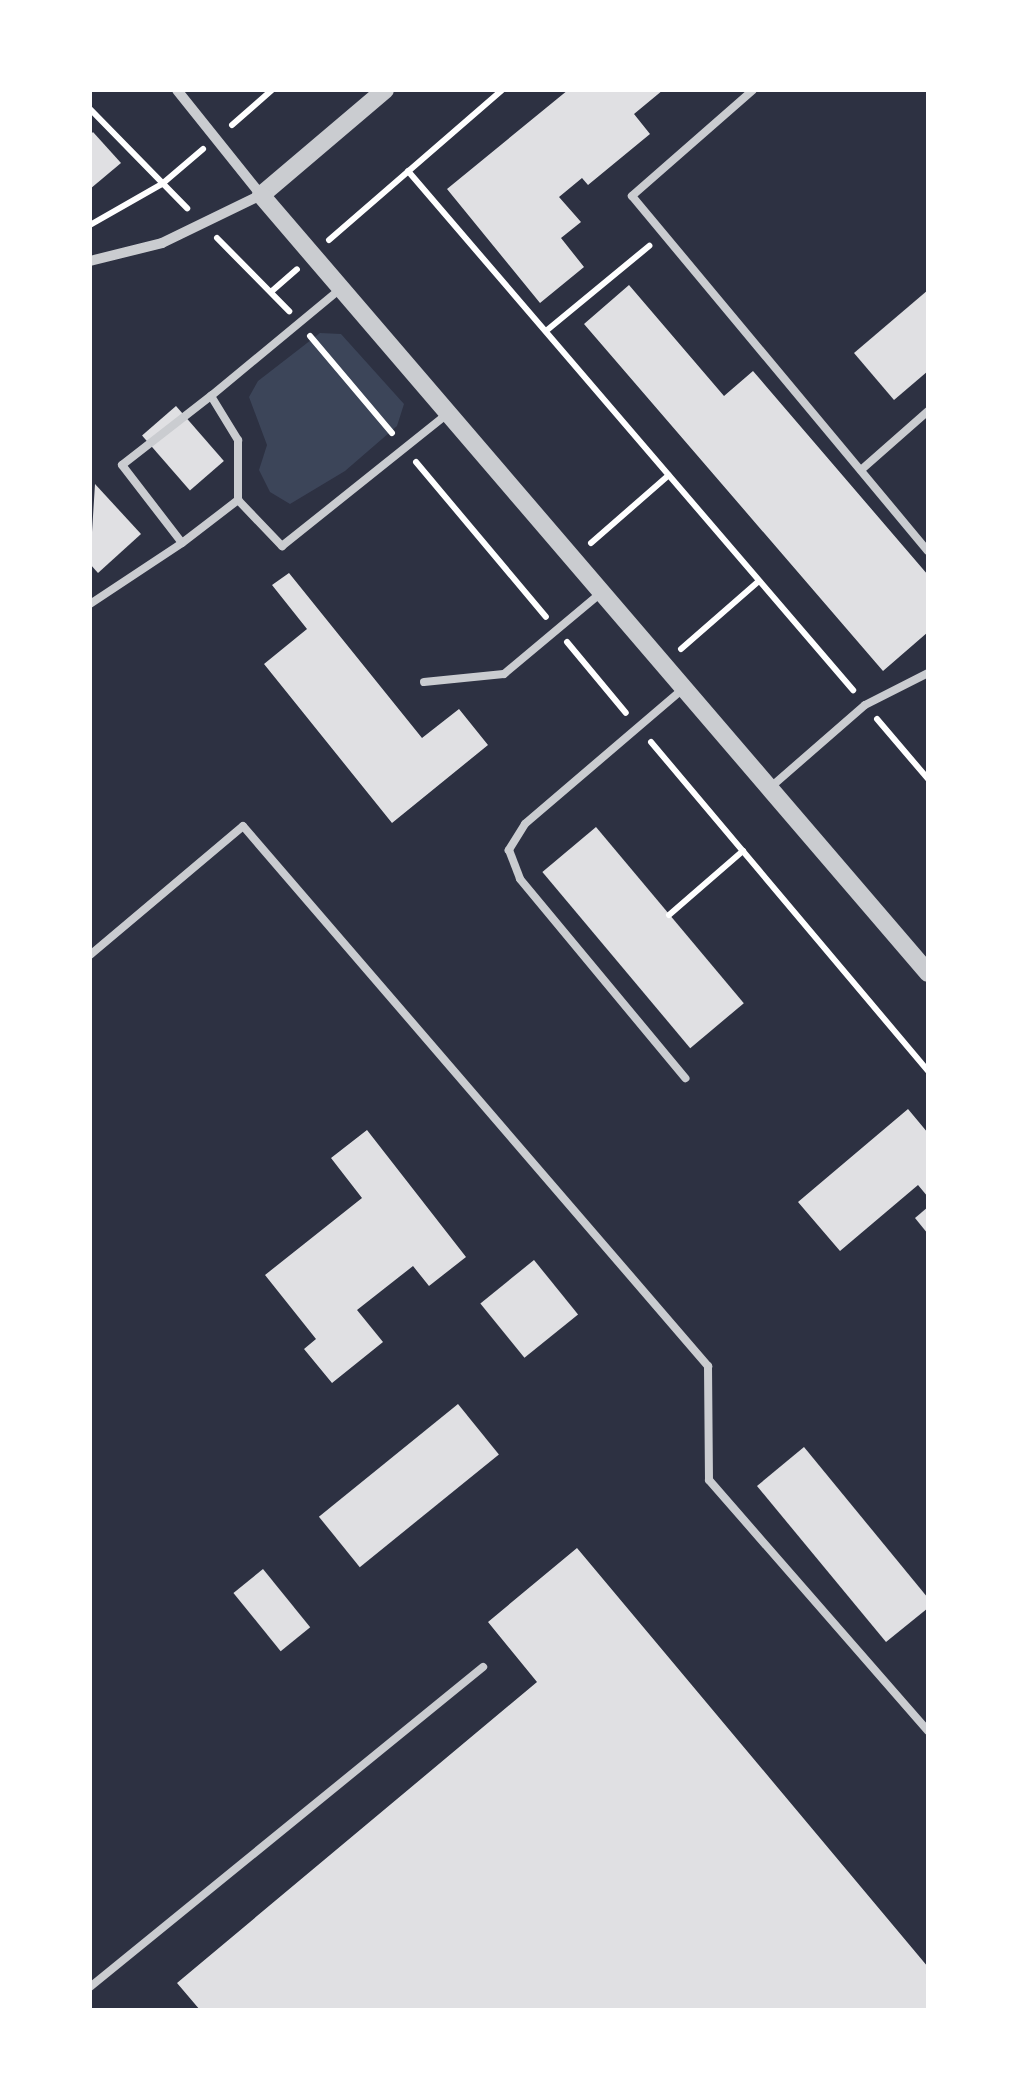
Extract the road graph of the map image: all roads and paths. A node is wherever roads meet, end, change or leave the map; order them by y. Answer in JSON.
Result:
{"nodes":[{"id":1,"x":177,"y":90,"type":"edge"},
{"id":2,"x":385,"y":90,"type":"edge"},
{"id":3,"x":502,"y":90,"type":"edge"},
{"id":4,"x":753,"y":90,"type":"edge"},
{"id":5,"x":90,"y":108,"type":"edge"},
{"id":6,"x":408,"y":171,"type":"junction"},
{"id":7,"x":162,"y":184,"type":"junction"},
{"id":8,"x":261,"y":195,"type":"junction"},
{"id":9,"x":203,"y":224,"type":"junction"},
{"id":10,"x":90,"y":226,"type":"edge"},
{"id":11,"x":663,"y":234,"type":"junction"},
{"id":12,"x":313,"y":254,"type":"junction"},
{"id":13,"x":90,"y":261,"type":"edge"},
{"id":14,"x":342,"y":288,"type":"junction"},
{"id":15,"x":272,"y":292,"type":"junction"},
{"id":16,"x":299,"y":323,"type":"junction"},
{"id":17,"x":546,"y":331,"type":"junction"},
{"id":18,"x":212,"y":395,"type":"junction"},
{"id":19,"x":928,"y":410,"type":"edge"},
{"id":20,"x":450,"y":412,"type":"junction"},
{"id":21,"x":404,"y":448,"type":"junction"},
{"id":22,"x":860,"y":470,"type":"junction"},
{"id":23,"x":670,"y":475,"type":"junction"},
{"id":24,"x":238,"y":500,"type":"junction"},
{"id":25,"x":182,"y":543,"type":"junction"},
{"id":26,"x":928,"y":550,"type":"edge"},
{"id":27,"x":576,"y":556,"type":"junction"},
{"id":28,"x":760,"y":581,"type":"junction"},
{"id":29,"x":605,"y":590,"type":"junction"},
{"id":30,"x":90,"y":604,"type":"edge"},
{"id":31,"x":558,"y":631,"type":"junction"},
{"id":32,"x":666,"y":661,"type":"junction"},
{"id":33,"x":928,"y":673,"type":"edge"},
{"id":34,"x":424,"y":682,"type":"dead end"},
{"id":35,"x":687,"y":686,"type":"junction"},
{"id":36,"x":865,"y":705,"type":"junction"},
{"id":37,"x":638,"y":727,"type":"junction"},
{"id":38,"x":928,"y":779,"type":"edge"},
{"id":39,"x":772,"y":786,"type":"junction"},
{"id":40,"x":744,"y":852,"type":"junction"},
{"id":41,"x":670,"y":916,"type":"dead end"},
{"id":42,"x":90,"y":955,"type":"edge"},
{"id":43,"x":928,"y":973,"type":"edge"},
{"id":44,"x":928,"y":1071,"type":"edge"},
{"id":45,"x":684,"y":1078,"type":"dead end"},
{"id":46,"x":483,"y":1667,"type":"dead end"},
{"id":47,"x":928,"y":1732,"type":"edge"},
{"id":48,"x":90,"y":1988,"type":"edge"}],
"edges":[{"from":1,"to":8,"type":"street"},
{"from":2,"to":8,"type":"street"},
{"from":3,"to":6,"type":"path"},
{"from":4,"to":11,"type":"lane"},
{"from":5,"to":7,"type":"path"},
{"from":6,"to":12,"type":"path"},
{"from":6,"to":17,"type":"path"},
{"from":7,"to":9,"type":"path"},
{"from":7,"to":10,"type":"path"},
{"from":8,"to":9,"type":"street"},
{"from":8,"to":12,"type":"street"},
{"from":9,"to":13,"type":"street"},
{"from":9,"to":15,"type":"path"},
{"from":11,"to":17,"type":"path"},
{"from":11,"to":22,"type":"lane"},
{"from":12,"to":14,"type":"street"},
{"from":12,"to":15,"type":"path"},
{"from":14,"to":16,"type":"lane"},
{"from":14,"to":20,"type":"street"},
{"from":15,"to":16,"type":"path"},
{"from":16,"to":18,"type":"lane"},
{"from":16,"to":21,"type":"path"},
{"from":17,"to":23,"type":"path"},
{"from":18,"to":24,"type":"lane"},
{"from":18,"to":25,"type":"lane"},
{"from":19,"to":22,"type":"lane"},
{"from":20,"to":21,"type":"lane"},
{"from":20,"to":27,"type":"street"},
{"from":21,"to":24,"type":"lane"},
{"from":21,"to":31,"type":"path"},
{"from":22,"to":26,"type":"lane"},
{"from":23,"to":27,"type":"path"},
{"from":23,"to":28,"type":"path"},
{"from":24,"to":25,"type":"lane"},
{"from":25,"to":30,"type":"lane"},
{"from":27,"to":29,"type":"street"},
{"from":28,"to":32,"type":"path"},
{"from":28,"to":36,"type":"path"},
{"from":29,"to":31,"type":"lane"},
{"from":29,"to":32,"type":"street"},
{"from":31,"to":34,"type":"lane"},
{"from":31,"to":37,"type":"path"},
{"from":32,"to":35,"type":"street"},
{"from":33,"to":36,"type":"lane"},
{"from":35,"to":37,"type":"lane"},
{"from":35,"to":39,"type":"street"},
{"from":36,"to":38,"type":"path"},
{"from":36,"to":39,"type":"lane"},
{"from":37,"to":40,"type":"path"},
{"from":37,"to":45,"type":"lane"},
{"from":39,"to":43,"type":"street"},
{"from":40,"to":41,"type":"path"},
{"from":40,"to":44,"type":"path"},
{"from":42,"to":47,"type":"lane"},
{"from":46,"to":48,"type":"lane"}]}
